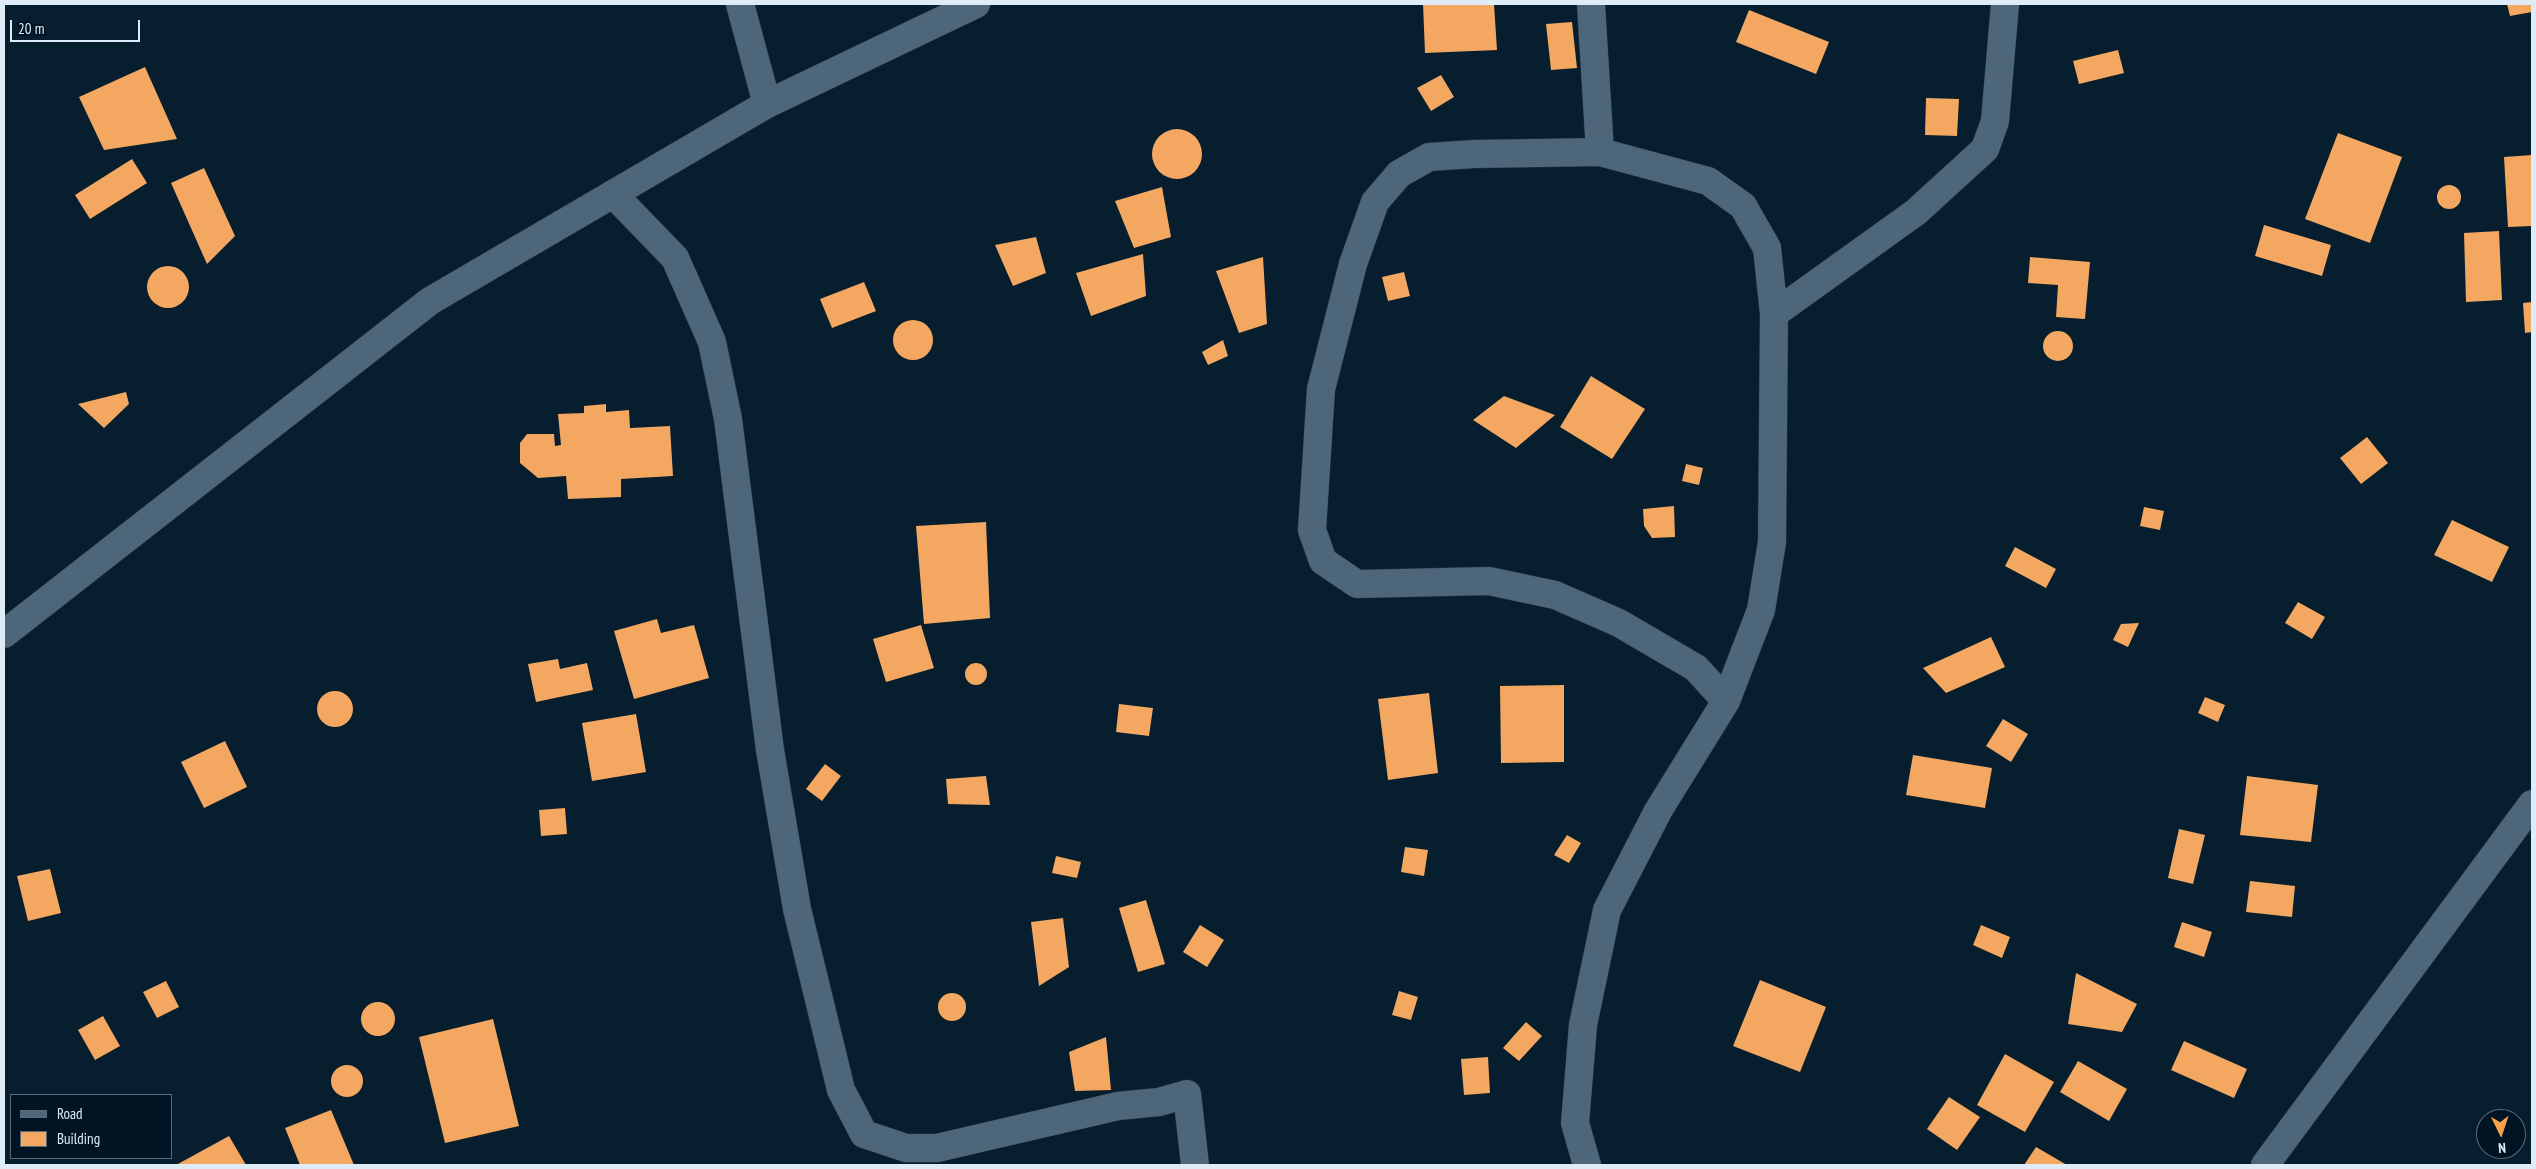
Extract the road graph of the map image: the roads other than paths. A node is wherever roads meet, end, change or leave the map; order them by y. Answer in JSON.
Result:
{"nodes":[{"id":1,"x":740,"y":4,"type":"edge"},
{"id":2,"x":976,"y":4,"type":"edge"},
{"id":3,"x":1591,"y":4,"type":"edge"},
{"id":4,"x":2005,"y":4,"type":"edge"},
{"id":5,"x":767,"y":104,"type":"junction"},
{"id":6,"x":1600,"y":152,"type":"junction"},
{"id":7,"x":613,"y":194,"type":"junction"},
{"id":8,"x":1774,"y":314,"type":"junction"},
{"id":9,"x":4,"y":634,"type":"edge"},
{"id":10,"x":1726,"y":701,"type":"junction"},
{"id":11,"x":2532,"y":804,"type":"edge"},
{"id":12,"x":1195,"y":1165,"type":"edge"},
{"id":13,"x":1587,"y":1165,"type":"edge"},
{"id":14,"x":2265,"y":1165,"type":"edge"}],
"edges":[{"from":1,"to":5,"type":"street"},
{"from":2,"to":5,"type":"street"},
{"from":3,"to":6,"type":"street"},
{"from":4,"to":8,"type":"street"},
{"from":5,"to":7,"type":"street"},
{"from":6,"to":8,"type":"street"},
{"from":6,"to":10,"type":"street"},
{"from":7,"to":9,"type":"street"},
{"from":7,"to":12,"type":"street"},
{"from":8,"to":10,"type":"street"},
{"from":10,"to":13,"type":"street"},
{"from":11,"to":14,"type":"street"}]}
